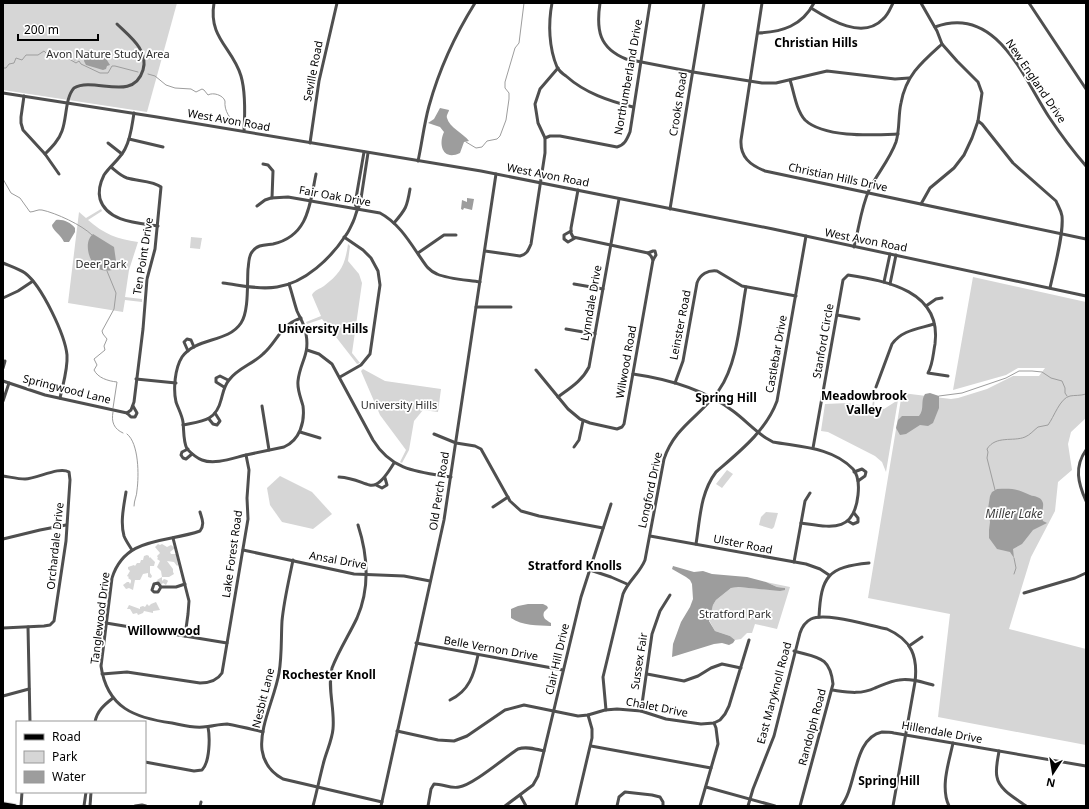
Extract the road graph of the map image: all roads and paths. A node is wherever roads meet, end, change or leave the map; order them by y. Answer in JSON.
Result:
{"nodes":[{"id":1,"x":214,"y":3,"type":"edge"},
{"id":2,"x":337,"y":3,"type":"edge"},
{"id":3,"x":475,"y":3,"type":"edge"},
{"id":4,"x":552,"y":3,"type":"edge"},
{"id":5,"x":600,"y":3,"type":"edge"},
{"id":6,"x":650,"y":3,"type":"edge"},
{"id":7,"x":704,"y":3,"type":"edge"},
{"id":8,"x":762,"y":3,"type":"edge"},
{"id":9,"x":814,"y":3,"type":"edge"},
{"id":10,"x":893,"y":3,"type":"edge"},
{"id":11,"x":921,"y":3,"type":"edge"},
{"id":12,"x":1029,"y":3,"type":"edge"},
{"id":13,"x":811,"y":8,"type":"junction"},
{"id":14,"x":117,"y":24,"type":"dead end"},
{"id":15,"x":935,"y":27,"type":"junction"},
{"id":16,"x":758,"y":33,"type":"junction"},
{"id":17,"x":942,"y":44,"type":"junction"},
{"id":18,"x":641,"y":62,"type":"junction"},
{"id":19,"x":558,"y":68,"type":"junction"},
{"id":20,"x":693,"y":72,"type":"junction"},
{"id":21,"x":909,"y":78,"type":"junction"},
{"id":22,"x":790,"y":80,"type":"junction"},
{"id":23,"x":749,"y":82,"type":"junction"},
{"id":24,"x":1086,"y":87,"type":"edge"},
{"id":25,"x":3,"y":93,"type":"edge"},
{"id":26,"x":24,"y":96,"type":"junction"},
{"id":27,"x":68,"y":103,"type":"junction"},
{"id":28,"x":633,"y":107,"type":"junction"},
{"id":29,"x":134,"y":113,"type":"junction"},
{"id":30,"x":978,"y":121,"type":"junction"},
{"id":31,"x":244,"y":132,"type":"junction"},
{"id":32,"x":898,"y":134,"type":"junction"},
{"id":33,"x":545,"y":138,"type":"junction"},
{"id":34,"x":129,"y":140,"type":"junction"},
{"id":35,"x":108,"y":143,"type":"dead end"},
{"id":36,"x":310,"y":143,"type":"junction"},
{"id":37,"x":163,"y":147,"type":"dead end"},
{"id":38,"x":364,"y":152,"type":"junction"},
{"id":39,"x":368,"y":153,"type":"junction"},
{"id":40,"x":45,"y":154,"type":"junction"},
{"id":41,"x":122,"y":154,"type":"junction"},
{"id":42,"x":418,"y":161,"type":"junction"},
{"id":43,"x":263,"y":164,"type":"dead end"},
{"id":44,"x":1086,"y":166,"type":"edge"},
{"id":45,"x":111,"y":167,"type":"junction"},
{"id":46,"x":59,"y":174,"type":"dead end"},
{"id":47,"x":316,"y":174,"type":"dead end"},
{"id":48,"x":496,"y":174,"type":"junction"},
{"id":49,"x":540,"y":183,"type":"junction"},
{"id":50,"x":410,"y":189,"type":"dead end"},
{"id":51,"x":578,"y":190,"type":"junction"},
{"id":52,"x":868,"y":193,"type":"junction"},
{"id":53,"x":272,"y":198,"type":"junction"},
{"id":54,"x":619,"y":199,"type":"junction"},
{"id":55,"x":311,"y":201,"type":"junction"},
{"id":56,"x":921,"y":204,"type":"junction"},
{"id":57,"x":257,"y":206,"type":"dead end"},
{"id":58,"x":357,"y":208,"type":"junction"},
{"id":59,"x":670,"y":209,"type":"junction"},
{"id":60,"x":394,"y":223,"type":"junction"},
{"id":61,"x":158,"y":226,"type":"junction"},
{"id":62,"x":571,"y":231,"type":"junction"},
{"id":63,"x":1061,"y":234,"type":"junction"},
{"id":64,"x":456,"y":235,"type":"dead end"},
{"id":65,"x":806,"y":236,"type":"junction"},
{"id":66,"x":344,"y":237,"type":"junction"},
{"id":67,"x":575,"y":238,"type":"junction"},
{"id":68,"x":1086,"y":239,"type":"edge"},
{"id":69,"x":611,"y":246,"type":"junction"},
{"id":70,"x":854,"y":247,"type":"junction"},
{"id":71,"x":485,"y":251,"type":"junction"},
{"id":72,"x":418,"y":253,"type":"junction"},
{"id":73,"x":648,"y":253,"type":"junction"},
{"id":74,"x":890,"y":254,"type":"junction"},
{"id":75,"x":896,"y":255,"type":"junction"},
{"id":76,"x":653,"y":260,"type":"junction"},
{"id":77,"x":3,"y":263,"type":"edge"},
{"id":78,"x":32,"y":281,"type":"junction"},
{"id":79,"x":480,"y":282,"type":"junction"},
{"id":80,"x":884,"y":282,"type":"junction"},
{"id":81,"x":222,"y":283,"type":"dead end"},
{"id":82,"x":289,"y":284,"type":"junction"},
{"id":83,"x":574,"y":284,"type":"dead end"},
{"id":84,"x":890,"y":284,"type":"junction"},
{"id":85,"x":247,"y":286,"type":"junction"},
{"id":86,"x":746,"y":287,"type":"junction"},
{"id":87,"x":1050,"y":288,"type":"junction"},
{"id":88,"x":603,"y":289,"type":"junction"},
{"id":89,"x":796,"y":296,"type":"junction"},
{"id":90,"x":1086,"y":296,"type":"edge"},
{"id":91,"x":3,"y":298,"type":"edge"},
{"id":92,"x":942,"y":298,"type":"dead end"},
{"id":93,"x":926,"y":306,"type":"junction"},
{"id":94,"x":476,"y":307,"type":"junction"},
{"id":95,"x":511,"y":307,"type":"dead end"},
{"id":96,"x":837,"y":315,"type":"junction"},
{"id":97,"x":300,"y":318,"type":"junction"},
{"id":98,"x":859,"y":319,"type":"dead end"},
{"id":99,"x":934,"y":324,"type":"junction"},
{"id":100,"x":566,"y":329,"type":"dead end"},
{"id":101,"x":595,"y":334,"type":"junction"},
{"id":102,"x":194,"y":346,"type":"junction"},
{"id":103,"x":307,"y":350,"type":"junction"},
{"id":104,"x":188,"y":351,"type":"junction"},
{"id":105,"x":5,"y":361,"type":"dead end"},
{"id":106,"x":3,"y":368,"type":"edge"},
{"id":107,"x":536,"y":370,"type":"dead end"},
{"id":108,"x":633,"y":374,"type":"junction"},
{"id":109,"x":948,"y":376,"type":"dead end"},
{"id":110,"x":340,"y":377,"type":"junction"},
{"id":111,"x":136,"y":379,"type":"junction"},
{"id":112,"x":228,"y":380,"type":"junction"},
{"id":113,"x":3,"y":381,"type":"edge"},
{"id":114,"x":9,"y":383,"type":"junction"},
{"id":115,"x":176,"y":383,"type":"junction"},
{"id":116,"x":675,"y":383,"type":"junction"},
{"id":117,"x":224,"y":387,"type":"junction"},
{"id":118,"x":876,"y":387,"type":"dead end"},
{"id":119,"x":558,"y":397,"type":"junction"},
{"id":120,"x":60,"y":398,"type":"junction"},
{"id":121,"x":712,"y":398,"type":"junction"},
{"id":122,"x":3,"y":400,"type":"edge"},
{"id":123,"x":133,"y":406,"type":"junction"},
{"id":124,"x":262,"y":406,"type":"dead end"},
{"id":125,"x":127,"y":413,"type":"junction"},
{"id":126,"x":216,"y":413,"type":"junction"},
{"id":127,"x":209,"y":419,"type":"junction"},
{"id":128,"x":583,"y":421,"type":"junction"},
{"id":129,"x":184,"y":425,"type":"junction"},
{"id":130,"x":300,"y":432,"type":"junction"},
{"id":131,"x":758,"y":432,"type":"junction"},
{"id":132,"x":434,"y":434,"type":"dead end"},
{"id":133,"x":320,"y":438,"type":"dead end"},
{"id":134,"x":456,"y":443,"type":"junction"},
{"id":135,"x":574,"y":447,"type":"dead end"},
{"id":136,"x":813,"y":448,"type":"junction"},
{"id":137,"x":188,"y":449,"type":"junction"},
{"id":138,"x":270,"y":450,"type":"junction"},
{"id":139,"x":1086,"y":450,"type":"edge"},
{"id":140,"x":192,"y":454,"type":"junction"},
{"id":141,"x":246,"y":455,"type":"junction"},
{"id":142,"x":394,"y":463,"type":"junction"},
{"id":143,"x":854,"y":472,"type":"junction"},
{"id":144,"x":3,"y":476,"type":"edge"},
{"id":145,"x":339,"y":477,"type":"dead end"},
{"id":146,"x":385,"y":477,"type":"junction"},
{"id":147,"x":451,"y":477,"type":"junction"},
{"id":148,"x":858,"y":481,"type":"junction"},
{"id":149,"x":376,"y":485,"type":"junction"},
{"id":150,"x":126,"y":492,"type":"dead end"},
{"id":151,"x":810,"y":493,"type":"dead end"},
{"id":152,"x":508,"y":497,"type":"junction"},
{"id":153,"x":1086,"y":501,"type":"edge"},
{"id":154,"x":611,"y":504,"type":"dead end"},
{"id":155,"x":493,"y":507,"type":"dead end"},
{"id":156,"x":200,"y":512,"type":"dead end"},
{"id":157,"x":854,"y":513,"type":"junction"},
{"id":158,"x":848,"y":521,"type":"junction"},
{"id":159,"x":801,"y":522,"type":"junction"},
{"id":160,"x":66,"y":525,"type":"junction"},
{"id":161,"x":358,"y":525,"type":"dead end"},
{"id":162,"x":603,"y":528,"type":"junction"},
{"id":163,"x":650,"y":536,"type":"junction"},
{"id":164,"x":173,"y":538,"type":"junction"},
{"id":165,"x":3,"y":539,"type":"edge"},
{"id":166,"x":696,"y":544,"type":"junction"},
{"id":167,"x":132,"y":550,"type":"junction"},
{"id":168,"x":243,"y":550,"type":"junction"},
{"id":169,"x":293,"y":560,"type":"junction"},
{"id":170,"x":794,"y":562,"type":"junction"},
{"id":171,"x":868,"y":563,"type":"dead end"},
{"id":172,"x":590,"y":570,"type":"junction"},
{"id":173,"x":1086,"y":573,"type":"edge"},
{"id":174,"x":366,"y":574,"type":"junction"},
{"id":175,"x":830,"y":575,"type":"junction"},
{"id":176,"x":430,"y":581,"type":"junction"},
{"id":177,"x":185,"y":584,"type":"junction"},
{"id":178,"x":627,"y":584,"type":"junction"},
{"id":179,"x":161,"y":588,"type":"dead end"},
{"id":180,"x":1024,"y":593,"type":"dead end"},
{"id":181,"x":670,"y":594,"type":"dead end"},
{"id":182,"x":819,"y":617,"type":"junction"},
{"id":183,"x":106,"y":623,"type":"junction"},
{"id":184,"x":28,"y":627,"type":"junction"},
{"id":185,"x":3,"y":628,"type":"edge"},
{"id":186,"x":185,"y":636,"type":"junction"},
{"id":187,"x":922,"y":637,"type":"dead end"},
{"id":188,"x":749,"y":640,"type":"dead end"},
{"id":189,"x":227,"y":643,"type":"junction"},
{"id":190,"x":416,"y":643,"type":"junction"},
{"id":191,"x":909,"y":646,"type":"junction"},
{"id":192,"x":794,"y":652,"type":"junction"},
{"id":193,"x":478,"y":655,"type":"junction"},
{"id":194,"x":741,"y":668,"type":"junction"},
{"id":195,"x":563,"y":670,"type":"junction"},
{"id":196,"x":102,"y":674,"type":"junction"},
{"id":197,"x":647,"y":674,"type":"junction"},
{"id":198,"x":915,"y":681,"type":"junction"},
{"id":199,"x":933,"y":685,"type":"dead end"},
{"id":200,"x":29,"y":689,"type":"junction"},
{"id":201,"x":832,"y":690,"type":"junction"},
{"id":202,"x":3,"y":696,"type":"edge"},
{"id":203,"x":113,"y":698,"type":"junction"},
{"id":204,"x":450,"y":700,"type":"dead end"},
{"id":205,"x":606,"y":710,"type":"junction"},
{"id":206,"x":554,"y":711,"type":"junction"},
{"id":207,"x":641,"y":711,"type":"junction"},
{"id":208,"x":588,"y":715,"type":"junction"},
{"id":209,"x":30,"y":721,"type":"edge"},
{"id":210,"x":95,"y":721,"type":"edge"},
{"id":211,"x":714,"y":723,"type":"junction"},
{"id":212,"x":208,"y":726,"type":"junction"},
{"id":213,"x":397,"y":731,"type":"junction"},
{"id":214,"x":263,"y":732,"type":"junction"},
{"id":215,"x":905,"y":735,"type":"junction"},
{"id":216,"x":953,"y":743,"type":"junction"},
{"id":217,"x":591,"y":746,"type":"junction"},
{"id":218,"x":544,"y":751,"type":"junction"},
{"id":219,"x":999,"y":751,"type":"junction"},
{"id":220,"x":146,"y":762,"type":"edge"},
{"id":221,"x":1086,"y":766,"type":"edge"},
{"id":222,"x":711,"y":768,"type":"junction"},
{"id":223,"x":706,"y":787,"type":"junction"},
{"id":224,"x":317,"y":788,"type":"junction"},
{"id":225,"x":22,"y":793,"type":"edge"},
{"id":226,"x":86,"y":793,"type":"edge"},
{"id":227,"x":91,"y":793,"type":"edge"},
{"id":228,"x":520,"y":795,"type":"junction"},
{"id":229,"x":750,"y":799,"type":"junction"},
{"id":230,"x":201,"y":802,"type":"dead end"},
{"id":231,"x":3,"y":804,"type":"edge"},
{"id":232,"x":381,"y":804,"type":"edge"},
{"id":233,"x":15,"y":806,"type":"edge"},
{"id":234,"x":21,"y":806,"type":"edge"},
{"id":235,"x":84,"y":806,"type":"edge"},
{"id":236,"x":90,"y":806,"type":"edge"},
{"id":237,"x":135,"y":806,"type":"edge"},
{"id":238,"x":146,"y":806,"type":"edge"},
{"id":239,"x":200,"y":806,"type":"edge"},
{"id":240,"x":313,"y":806,"type":"edge"},
{"id":241,"x":428,"y":806,"type":"edge"},
{"id":242,"x":505,"y":806,"type":"edge"},
{"id":243,"x":526,"y":806,"type":"edge"},
{"id":244,"x":576,"y":806,"type":"edge"},
{"id":245,"x":617,"y":806,"type":"edge"},
{"id":246,"x":663,"y":806,"type":"edge"},
{"id":247,"x":700,"y":806,"type":"edge"},
{"id":248,"x":748,"y":806,"type":"edge"},
{"id":249,"x":775,"y":806,"type":"edge"},
{"id":250,"x":800,"y":806,"type":"edge"},
{"id":251,"x":841,"y":806,"type":"edge"},
{"id":252,"x":893,"y":806,"type":"edge"},
{"id":253,"x":949,"y":806,"type":"edge"},
{"id":254,"x":1026,"y":806,"type":"edge"}],
"edges":[{"from":1,"to":31,"type":"street"},
{"from":2,"to":36,"type":"street","name":"Seville Road"},
{"from":3,"to":42,"type":"street"},
{"from":4,"to":19,"type":"street"},
{"from":5,"to":18,"type":"street"},
{"from":6,"to":18,"type":"street","name":"Northumberland Drive"},
{"from":7,"to":20,"type":"street","name":"Crooks Road"},
{"from":8,"to":16,"type":"street","name":"Christian Hills Drive"},
{"from":9,"to":13,"type":"street"},
{"from":10,"to":13,"type":"street"},
{"from":11,"to":15,"type":"street"},
{"from":12,"to":24,"type":"street"},
{"from":13,"to":16,"type":"street"},
{"from":14,"to":27,"type":"street"},
{"from":15,"to":17,"type":"street"},
{"from":15,"to":44,"type":"street","name":"New England Drive"},
{"from":16,"to":23,"type":"street","name":"Christian Hills Drive"},
{"from":17,"to":21,"type":"street"},
{"from":17,"to":30,"type":"street"},
{"from":18,"to":20,"type":"street"},
{"from":18,"to":28,"type":"street","name":"Northumberland Drive"},
{"from":19,"to":28,"type":"street"},
{"from":19,"to":33,"type":"street"},
{"from":20,"to":23,"type":"street"},
{"from":20,"to":59,"type":"street","name":"Crooks Road"},
{"from":21,"to":22,"type":"street"},
{"from":21,"to":32,"type":"street"},
{"from":22,"to":23,"type":"street"},
{"from":22,"to":32,"type":"street"},
{"from":23,"to":52,"type":"street","name":"Christian Hills Drive"},
{"from":25,"to":26,"type":"street","name":"West Avon Road"},
{"from":26,"to":27,"type":"street","name":"West Avon Road"},
{"from":26,"to":40,"type":"street"},
{"from":27,"to":29,"type":"street","name":"West Avon Road"},
{"from":27,"to":40,"type":"street"},
{"from":28,"to":33,"type":"street","name":"Northumberland Drive"},
{"from":29,"to":31,"type":"street","name":"West Avon Road"},
{"from":29,"to":34,"type":"street"},
{"from":30,"to":56,"type":"street"},
{"from":30,"to":63,"type":"street"},
{"from":31,"to":36,"type":"street","name":"West Avon Road"},
{"from":32,"to":52,"type":"street"},
{"from":33,"to":49,"type":"street"},
{"from":34,"to":37,"type":"street"},
{"from":34,"to":41,"type":"street"},
{"from":35,"to":41,"type":"street"},
{"from":36,"to":38,"type":"street","name":"West Avon Road"},
{"from":38,"to":39,"type":"street","name":"West Avon Road"},
{"from":38,"to":58,"type":"street"},
{"from":39,"to":42,"type":"street","name":"West Avon Road"},
{"from":39,"to":58,"type":"street"},
{"from":40,"to":46,"type":"street"},
{"from":41,"to":45,"type":"street"},
{"from":42,"to":48,"type":"street","name":"West Avon Road"},
{"from":43,"to":53,"type":"street"},
{"from":45,"to":61,"type":"street","name":"Ten Point Drive"},
{"from":45,"to":61,"type":"street"},
{"from":47,"to":55,"type":"street"},
{"from":48,"to":49,"type":"street","name":"West Avon Road"},
{"from":48,"to":71,"type":"street","name":"Old Perch Road"},
{"from":49,"to":51,"type":"street","name":"West Avon Road"},
{"from":49,"to":71,"type":"street"},
{"from":50,"to":60,"type":"street"},
{"from":51,"to":54,"type":"street","name":"West Avon Road"},
{"from":51,"to":62,"type":"street"},
{"from":52,"to":56,"type":"street","name":"Christian Hills Drive"},
{"from":52,"to":70,"type":"street"},
{"from":53,"to":55,"type":"street","name":"Fair Oak Drive"},
{"from":53,"to":57,"type":"street","name":"Fair Oak Drive"},
{"from":54,"to":59,"type":"street","name":"West Avon Road"},
{"from":54,"to":69,"type":"street","name":"Lynndale Drive"},
{"from":55,"to":58,"type":"street","name":"Fair Oak Drive"},
{"from":55,"to":85,"type":"street"},
{"from":56,"to":63,"type":"street","name":"Christian Hills Drive"},
{"from":58,"to":60,"type":"street","name":"Fair Oak Drive"},
{"from":58,"to":66,"type":"street"},
{"from":59,"to":65,"type":"street","name":"West Avon Road"},
{"from":60,"to":72,"type":"street","name":"Fair Oak Drive"},
{"from":61,"to":111,"type":"street","name":"Ten Point Drive"},
{"from":62,"to":67,"type":"street"},
{"from":62,"to":67,"type":"street"},
{"from":63,"to":68,"type":"street","name":"Christian Hills Drive"},
{"from":63,"to":87,"type":"street"},
{"from":64,"to":72,"type":"street"},
{"from":65,"to":70,"type":"street","name":"West Avon Road"},
{"from":65,"to":89,"type":"street","name":"Castlebar Drive"},
{"from":66,"to":82,"type":"street"},
{"from":66,"to":110,"type":"street"},
{"from":67,"to":69,"type":"street"},
{"from":69,"to":73,"type":"street"},
{"from":69,"to":88,"type":"street","name":"Lynndale Drive"},
{"from":70,"to":74,"type":"street","name":"West Avon Road"},
{"from":71,"to":79,"type":"street","name":"Old Perch Road"},
{"from":72,"to":79,"type":"street","name":"Fair Oak Drive"},
{"from":73,"to":76,"type":"street"},
{"from":73,"to":76,"type":"street"},
{"from":74,"to":75,"type":"street","name":"West Avon Road"},
{"from":74,"to":80,"type":"street"},
{"from":75,"to":84,"type":"street"},
{"from":75,"to":87,"type":"street","name":"West Avon Road"},
{"from":76,"to":108,"type":"street","name":"Wilwood Road"},
{"from":77,"to":78,"type":"street"},
{"from":78,"to":91,"type":"street"},
{"from":78,"to":120,"type":"street"},
{"from":79,"to":94,"type":"street","name":"Old Perch Road"},
{"from":80,"to":84,"type":"street","name":"Stanford Circle"},
{"from":80,"to":96,"type":"street","name":"Stanford Circle"},
{"from":81,"to":85,"type":"street"},
{"from":82,"to":85,"type":"street"},
{"from":82,"to":97,"type":"street"},
{"from":83,"to":88,"type":"street"},
{"from":84,"to":93,"type":"street","name":"Stanford Circle"},
{"from":85,"to":102,"type":"street"},
{"from":86,"to":89,"type":"street","name":"Leinster Road"},
{"from":86,"to":116,"type":"street","name":"Leinster Road"},
{"from":86,"to":121,"type":"street","name":"Longford Drive"},
{"from":87,"to":90,"type":"street","name":"West Avon Road"},
{"from":88,"to":101,"type":"street","name":"Lynndale Drive"},
{"from":89,"to":131,"type":"street","name":"Castlebar Drive"},
{"from":92,"to":93,"type":"street"},
{"from":93,"to":99,"type":"street","name":"Stanford Circle"},
{"from":94,"to":95,"type":"street"},
{"from":94,"to":134,"type":"street","name":"Old Perch Road"},
{"from":96,"to":98,"type":"street"},
{"from":96,"to":136,"type":"street","name":"Stanford Circle"},
{"from":97,"to":103,"type":"street"},
{"from":97,"to":112,"type":"street"},
{"from":99,"to":109,"type":"street","name":"Stanford Circle"},
{"from":99,"to":118,"type":"street"},
{"from":100,"to":101,"type":"street"},
{"from":101,"to":119,"type":"street","name":"Lynndale Drive"},
{"from":102,"to":104,"type":"street"},
{"from":102,"to":104,"type":"street"},
{"from":103,"to":110,"type":"street"},
{"from":103,"to":130,"type":"street"},
{"from":104,"to":115,"type":"street"},
{"from":105,"to":106,"type":"street"},
{"from":107,"to":119,"type":"street"},
{"from":108,"to":116,"type":"street"},
{"from":108,"to":128,"type":"street","name":"Wilwood Road"},
{"from":110,"to":142,"type":"street"},
{"from":111,"to":115,"type":"street"},
{"from":111,"to":123,"type":"street","name":"Ten Point Drive"},
{"from":112,"to":117,"type":"street"},
{"from":112,"to":117,"type":"street"},
{"from":113,"to":114,"type":"street","name":"Springwood Lane"},
{"from":114,"to":120,"type":"street","name":"Springwood Lane"},
{"from":114,"to":122,"type":"street"},
{"from":115,"to":129,"type":"street"},
{"from":116,"to":121,"type":"street"},
{"from":117,"to":126,"type":"street"},
{"from":119,"to":128,"type":"street"},
{"from":120,"to":125,"type":"street","name":"Springwood Lane"},
{"from":121,"to":131,"type":"street"},
{"from":121,"to":163,"type":"street","name":"Longford Drive"},
{"from":123,"to":125,"type":"street"},
{"from":123,"to":125,"type":"street","name":"Ten Point Drive"},
{"from":124,"to":138,"type":"street"},
{"from":126,"to":127,"type":"street"},
{"from":126,"to":127,"type":"street"},
{"from":127,"to":129,"type":"street"},
{"from":128,"to":135,"type":"street"},
{"from":129,"to":137,"type":"street"},
{"from":130,"to":133,"type":"street"},
{"from":130,"to":138,"type":"street"},
{"from":131,"to":136,"type":"street"},
{"from":131,"to":166,"type":"street","name":"Castlebar Drive"},
{"from":132,"to":134,"type":"street"},
{"from":134,"to":147,"type":"street","name":"Old Perch Road"},
{"from":134,"to":152,"type":"street"},
{"from":136,"to":143,"type":"street"},
{"from":137,"to":140,"type":"street"},
{"from":137,"to":140,"type":"street"},
{"from":138,"to":141,"type":"street"},
{"from":139,"to":153,"type":"street"},
{"from":140,"to":141,"type":"street"},
{"from":141,"to":168,"type":"street","name":"Lake Forest Road"},
{"from":142,"to":146,"type":"street"},
{"from":142,"to":147,"type":"street"},
{"from":143,"to":148,"type":"street"},
{"from":143,"to":148,"type":"street"},
{"from":144,"to":160,"type":"street","name":"Orchardale Drive"},
{"from":145,"to":149,"type":"street"},
{"from":146,"to":149,"type":"street"},
{"from":146,"to":149,"type":"street"},
{"from":147,"to":176,"type":"street","name":"Old Perch Road"},
{"from":148,"to":157,"type":"street"},
{"from":150,"to":167,"type":"street"},
{"from":151,"to":159,"type":"street"},
{"from":152,"to":155,"type":"street"},
{"from":152,"to":162,"type":"street"},
{"from":154,"to":162,"type":"street","name":"Clair Hill Drive"},
{"from":156,"to":164,"type":"street","name":"Tanglewood Drive"},
{"from":157,"to":158,"type":"street"},
{"from":157,"to":158,"type":"street"},
{"from":158,"to":159,"type":"street"},
{"from":159,"to":170,"type":"street"},
{"from":160,"to":165,"type":"street"},
{"from":160,"to":184,"type":"street","name":"Orchardale Drive"},
{"from":161,"to":174,"type":"street"},
{"from":162,"to":172,"type":"street","name":"Clair Hill Drive"},
{"from":163,"to":166,"type":"street","name":"Ulster Road"},
{"from":163,"to":178,"type":"street","name":"Longford Drive"},
{"from":164,"to":167,"type":"street","name":"Tanglewood Drive"},
{"from":164,"to":177,"type":"street"},
{"from":166,"to":170,"type":"street","name":"Ulster Road"},
{"from":167,"to":183,"type":"street","name":"Tanglewood Drive"},
{"from":168,"to":169,"type":"street","name":"Ansal Drive"},
{"from":168,"to":189,"type":"street","name":"Lake Forest Road"},
{"from":169,"to":174,"type":"street","name":"Ansal Drive"},
{"from":169,"to":214,"type":"street","name":"Nesbit Lane"},
{"from":170,"to":175,"type":"street","name":"Ulster Road"},
{"from":171,"to":175,"type":"street"},
{"from":172,"to":178,"type":"street"},
{"from":172,"to":195,"type":"street","name":"Clair Hill Drive"},
{"from":173,"to":180,"type":"street"},
{"from":174,"to":176,"type":"street","name":"Ansal Drive"},
{"from":174,"to":224,"type":"street"},
{"from":175,"to":182,"type":"street"},
{"from":176,"to":190,"type":"street","name":"Old Perch Road"},
{"from":177,"to":179,"type":"street"},
{"from":177,"to":186,"type":"street"},
{"from":178,"to":205,"type":"street","name":"Longford Drive"},
{"from":181,"to":197,"type":"street","name":"Sussex Fair"},
{"from":182,"to":191,"type":"street"},
{"from":182,"to":192,"type":"street","name":"East Maryknoll Road"},
{"from":183,"to":186,"type":"street"},
{"from":183,"to":196,"type":"street","name":"Tanglewood Drive"},
{"from":184,"to":185,"type":"street"},
{"from":184,"to":200,"type":"street"},
{"from":186,"to":189,"type":"street"},
{"from":187,"to":191,"type":"street"},
{"from":188,"to":194,"type":"street"},
{"from":189,"to":196,"type":"street","name":"Lake Forest Road"},
{"from":190,"to":193,"type":"street","name":"Belle Vernon Drive"},
{"from":190,"to":213,"type":"street","name":"Old Perch Road"},
{"from":191,"to":198,"type":"street"},
{"from":192,"to":201,"type":"street","name":"Randolph Road"},
{"from":192,"to":229,"type":"street","name":"East Maryknoll Road"},
{"from":193,"to":195,"type":"street","name":"Belle Vernon Drive"},
{"from":193,"to":204,"type":"street"},
{"from":194,"to":197,"type":"street"},
{"from":194,"to":211,"type":"street"},
{"from":195,"to":206,"type":"street","name":"Clair Hill Drive"},
{"from":196,"to":203,"type":"street","name":"Tanglewood Drive"},
{"from":197,"to":207,"type":"street","name":"Sussex Fair"},
{"from":198,"to":199,"type":"street"},
{"from":198,"to":201,"type":"street"},
{"from":198,"to":215,"type":"street"},
{"from":200,"to":202,"type":"street"},
{"from":200,"to":209,"type":"street"},
{"from":201,"to":250,"type":"street","name":"Randolph Road"},
{"from":203,"to":210,"type":"street"},
{"from":203,"to":212,"type":"street","name":"Tanglewood Drive"},
{"from":205,"to":207,"type":"street","name":"Chalet Drive"},
{"from":205,"to":208,"type":"street","name":"Chalet Drive"},
{"from":206,"to":208,"type":"street","name":"Chalet Drive"},
{"from":206,"to":213,"type":"street","name":"Chalet Drive"},
{"from":206,"to":218,"type":"street","name":"Clair Hill Drive"},
{"from":207,"to":211,"type":"street","name":"Chalet Drive"},
{"from":208,"to":217,"type":"street"},
{"from":211,"to":222,"type":"street"},
{"from":212,"to":214,"type":"street","name":"Tanglewood Drive"},
{"from":212,"to":220,"type":"street"},
{"from":213,"to":232,"type":"street","name":"Old Perch Road"},
{"from":214,"to":224,"type":"street","name":"Nesbit Lane"},
{"from":215,"to":216,"type":"street","name":"Hillendale Drive"},
{"from":215,"to":251,"type":"street","name":"Hillendale Drive"},
{"from":215,"to":252,"type":"street"},
{"from":216,"to":219,"type":"street","name":"Hillendale Drive"},
{"from":216,"to":253,"type":"street"},
{"from":217,"to":222,"type":"street"},
{"from":217,"to":244,"type":"street"},
{"from":218,"to":228,"type":"street","name":"Clair Hill Drive"},
{"from":218,"to":241,"type":"street"},
{"from":219,"to":221,"type":"street","name":"Hillendale Drive"},
{"from":219,"to":254,"type":"street"},
{"from":222,"to":223,"type":"street"},
{"from":223,"to":229,"type":"street"},
{"from":223,"to":247,"type":"street"},
{"from":224,"to":232,"type":"street","name":"Nesbit Lane"},
{"from":224,"to":240,"type":"street"},
{"from":225,"to":234,"type":"street"},
{"from":226,"to":235,"type":"street"},
{"from":227,"to":236,"type":"street"},
{"from":228,"to":242,"type":"street","name":"Clair Hill Drive"},
{"from":228,"to":243,"type":"street"},
{"from":229,"to":248,"type":"street","name":"East Maryknoll Road"},
{"from":229,"to":249,"type":"street"},
{"from":230,"to":239,"type":"street"},
{"from":231,"to":233,"type":"main road"},
{"from":237,"to":238,"type":"street"},
{"from":245,"to":246,"type":"street"}]}
